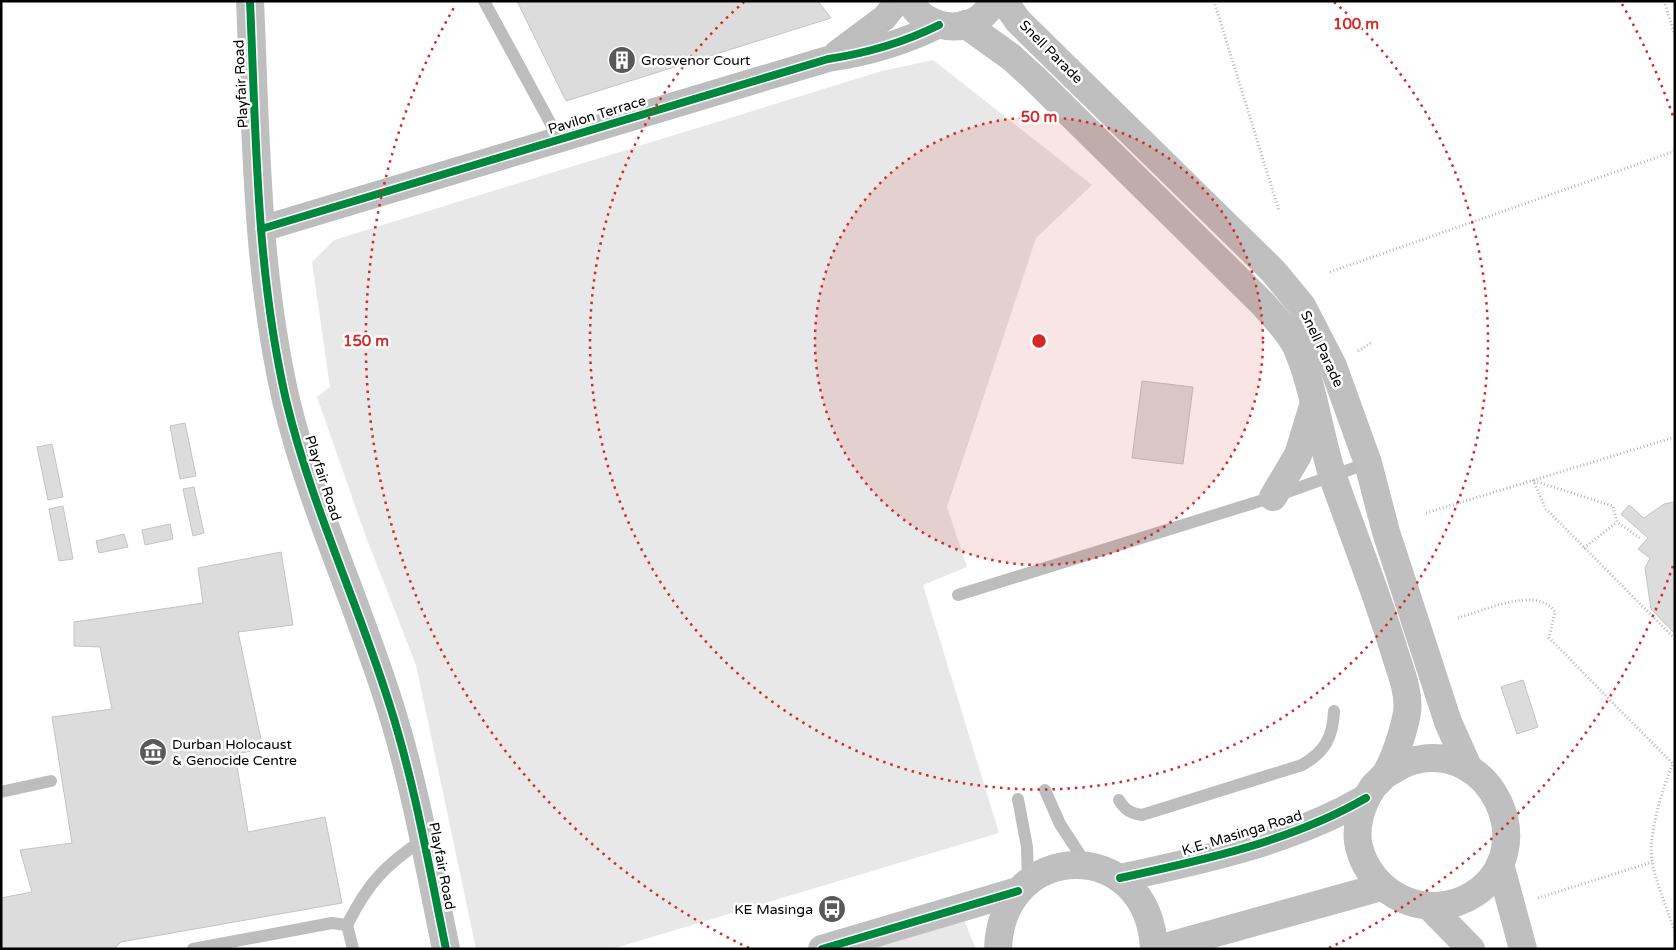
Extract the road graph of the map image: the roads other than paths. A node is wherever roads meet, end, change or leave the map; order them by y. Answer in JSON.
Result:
{"nodes":[{"id":1,"x":250,"y":1,"type":"edge"},
{"id":2,"x":484,"y":1,"type":"edge"},
{"id":3,"x":898,"y":1,"type":"edge"},
{"id":4,"x":910,"y":1,"type":"edge"},
{"id":5,"x":995,"y":1,"type":"edge"},
{"id":6,"x":1004,"y":1,"type":"edge"},
{"id":7,"x":952,"y":25,"type":"junction"},
{"id":8,"x":828,"y":59,"type":"junction"},
{"id":9,"x":559,"y":139,"type":"junction"},
{"id":10,"x":261,"y":229,"type":"junction"},
{"id":11,"x":1313,"y":405,"type":"junction"},
{"id":12,"x":1368,"y":464,"type":"junction"},
{"id":13,"x":1333,"y":476,"type":"junction"},
{"id":14,"x":1273,"y":497,"type":"junction"},
{"id":15,"x":958,"y":595,"type":"dead end"},
{"id":16,"x":1334,"y":711,"type":"dead end"},
{"id":17,"x":1468,"y":767,"type":"junction"},
{"id":18,"x":1386,"y":774,"type":"junction"},
{"id":19,"x":51,"y":781,"type":"dead end"},
{"id":20,"x":1045,"y":790,"type":"dead end"},
{"id":21,"x":1,"y":792,"type":"edge"},
{"id":22,"x":1366,"y":798,"type":"junction"},
{"id":23,"x":1018,"y":799,"type":"dead end"},
{"id":24,"x":1119,"y":800,"type":"dead end"},
{"id":25,"x":424,"y":839,"type":"junction"},
{"id":26,"x":1500,"y":864,"type":"junction"},
{"id":27,"x":1087,"y":865,"type":"junction"},
{"id":28,"x":1120,"y":878,"type":"junction"},
{"id":29,"x":1023,"y":886,"type":"junction"},
{"id":30,"x":1381,"y":887,"type":"junction"},
{"id":31,"x":1430,"y":907,"type":"junction"},
{"id":32,"x":1266,"y":918,"type":"junction"},
{"id":33,"x":347,"y":925,"type":"junction"},
{"id":34,"x":193,"y":949,"type":"edge"},
{"id":35,"x":353,"y":949,"type":"edge"},
{"id":36,"x":446,"y":949,"type":"edge"},
{"id":37,"x":822,"y":949,"type":"edge"},
{"id":38,"x":998,"y":949,"type":"edge"},
{"id":39,"x":1154,"y":949,"type":"edge"},
{"id":40,"x":1158,"y":949,"type":"edge"},
{"id":41,"x":1231,"y":949,"type":"edge"},
{"id":42,"x":1471,"y":949,"type":"edge"},
{"id":43,"x":1523,"y":949,"type":"edge"}],
"edges":[{"from":1,"to":10,"type":"main road","name":"Playfair Road"},
{"from":2,"to":9,"type":"lane"},
{"from":3,"to":8,"type":"street","name":"Pavilon Terrace"},
{"from":4,"to":7,"type":"main road","name":"Snell Parade"},
{"from":5,"to":7,"type":"main road"},
{"from":6,"to":12,"type":"main road","name":"Snell Parade"},
{"from":7,"to":8,"type":"street","name":"Pavilon Terrace"},
{"from":7,"to":11,"type":"main road","name":"Snell Parade"},
{"from":8,"to":9,"type":"street","name":"Pavilon Terrace"},
{"from":9,"to":10,"type":"street","name":"Pavilon Terrace"},
{"from":10,"to":25,"type":"main road","name":"Playfair Road"},
{"from":11,"to":13,"type":"main road","name":"Snell Parade"},
{"from":11,"to":14,"type":"main road"},
{"from":12,"to":13,"type":"lane"},
{"from":12,"to":17,"type":"main road","name":"Snell Parade"},
{"from":13,"to":14,"type":"lane"},
{"from":13,"to":18,"type":"main road","name":"Snell Parade"},
{"from":14,"to":15,"type":"lane"},
{"from":16,"to":24,"type":"lane"},
{"from":17,"to":18,"type":"main road"},
{"from":17,"to":26,"type":"main road"},
{"from":18,"to":22,"type":"main road"},
{"from":19,"to":21,"type":"lane"},
{"from":20,"to":27,"type":"lane"},
{"from":22,"to":28,"type":"main road","name":"K.E. Masinga Road"},
{"from":22,"to":30,"type":"main road"},
{"from":23,"to":29,"type":"lane"},
{"from":25,"to":33,"type":"lane"},
{"from":25,"to":36,"type":"main road","name":"Playfair Road"},
{"from":26,"to":31,"type":"main road"},
{"from":26,"to":43,"type":"main road"},
{"from":27,"to":28,"type":"main road"},
{"from":27,"to":29,"type":"main road"},
{"from":28,"to":39,"type":"main road"},
{"from":29,"to":37,"type":"main road"},
{"from":29,"to":38,"type":"main road"},
{"from":30,"to":31,"type":"main road"},
{"from":30,"to":32,"type":"main road"},
{"from":31,"to":42,"type":"main road"},
{"from":32,"to":40,"type":"main road"},
{"from":32,"to":41,"type":"main road"},
{"from":33,"to":34,"type":"lane"},
{"from":33,"to":35,"type":"lane"}]}
